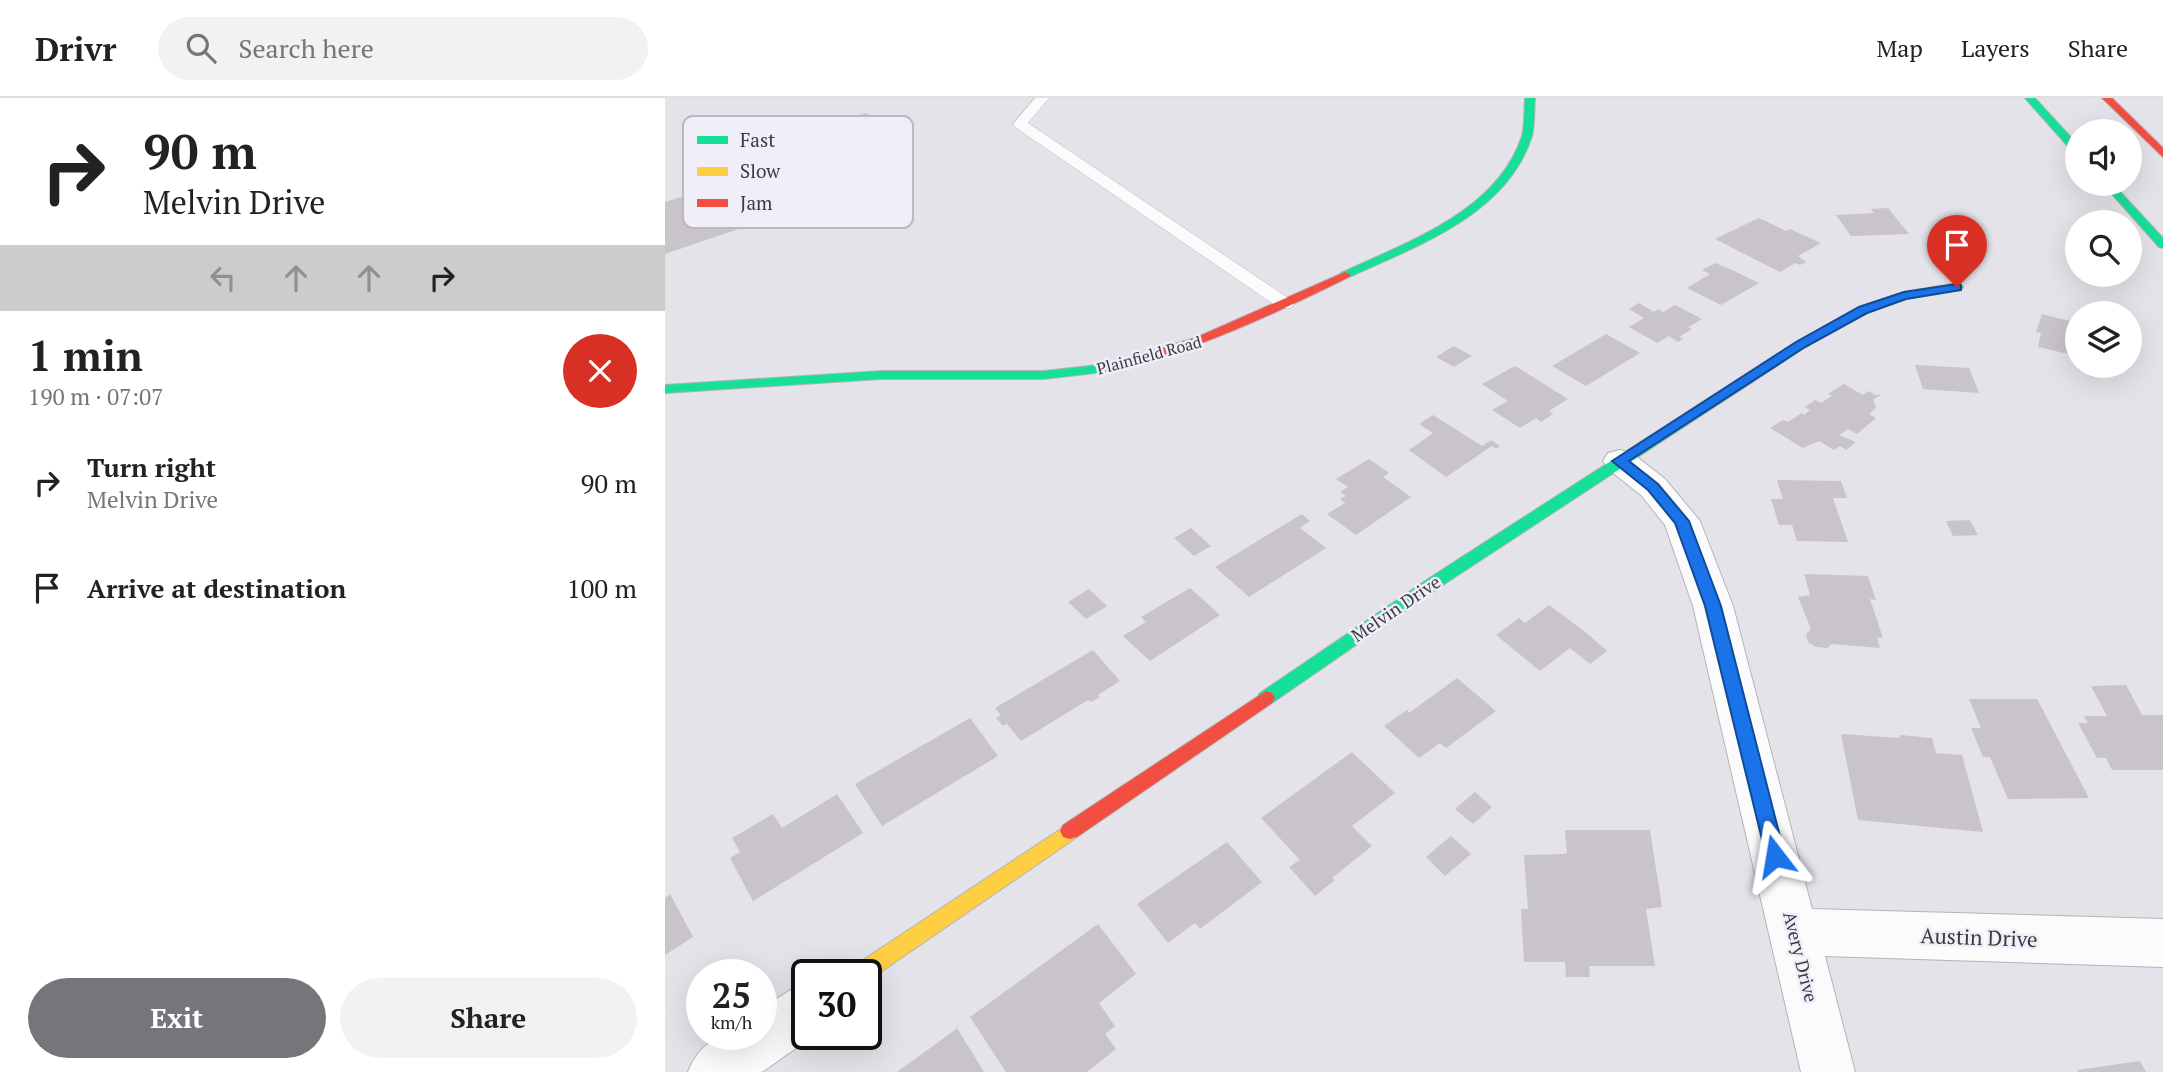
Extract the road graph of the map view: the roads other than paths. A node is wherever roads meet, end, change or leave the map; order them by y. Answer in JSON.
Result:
{"nodes":[{"id":1,"x":1042,"y":98,"type":"edge"},
{"id":2,"x":1530,"y":98,"type":"edge"},
{"id":3,"x":2030,"y":98,"type":"edge"},
{"id":4,"x":2107,"y":98,"type":"edge"},
{"id":5,"x":2065,"y":137,"type":"edge"},
{"id":6,"x":2163,"y":154,"type":"edge"},
{"id":7,"x":2119,"y":196,"type":"edge"},
{"id":8,"x":2163,"y":245,"type":"edge"},
{"id":9,"x":1957,"y":287,"type":"dead end"},
{"id":10,"x":1285,"y":304,"type":"junction"},
{"id":11,"x":665,"y":389,"type":"edge"},
{"id":12,"x":1620,"y":461,"type":"junction"},
{"id":13,"x":1794,"y":932,"type":"junction"},
{"id":14,"x":2163,"y":943,"type":"edge"},
{"id":15,"x":881,"y":959,"type":"edge"},
{"id":16,"x":791,"y":1020,"type":"edge"},
{"id":17,"x":715,"y":1072,"type":"edge"},
{"id":18,"x":1828,"y":1072,"type":"edge"}],
"edges":[{"from":1,"to":10,"type":"lane"},
{"from":2,"to":10,"type":"main road","name":"Plainfield Road"},
{"from":3,"to":5,"type":"main road"},
{"from":4,"to":6,"type":"main road"},
{"from":7,"to":8,"type":"main road"},
{"from":9,"to":12,"type":"main road","name":"Melvin Drive"},
{"from":10,"to":11,"type":"main road","name":"Plainfield Road"},
{"from":12,"to":13,"type":"street","name":"Avery Drive"},
{"from":12,"to":15,"type":"main road","name":"Melvin Drive"},
{"from":13,"to":14,"type":"street","name":"Austin Drive"},
{"from":13,"to":18,"type":"street","name":"Avery Drive"},
{"from":16,"to":17,"type":"street"}]}
